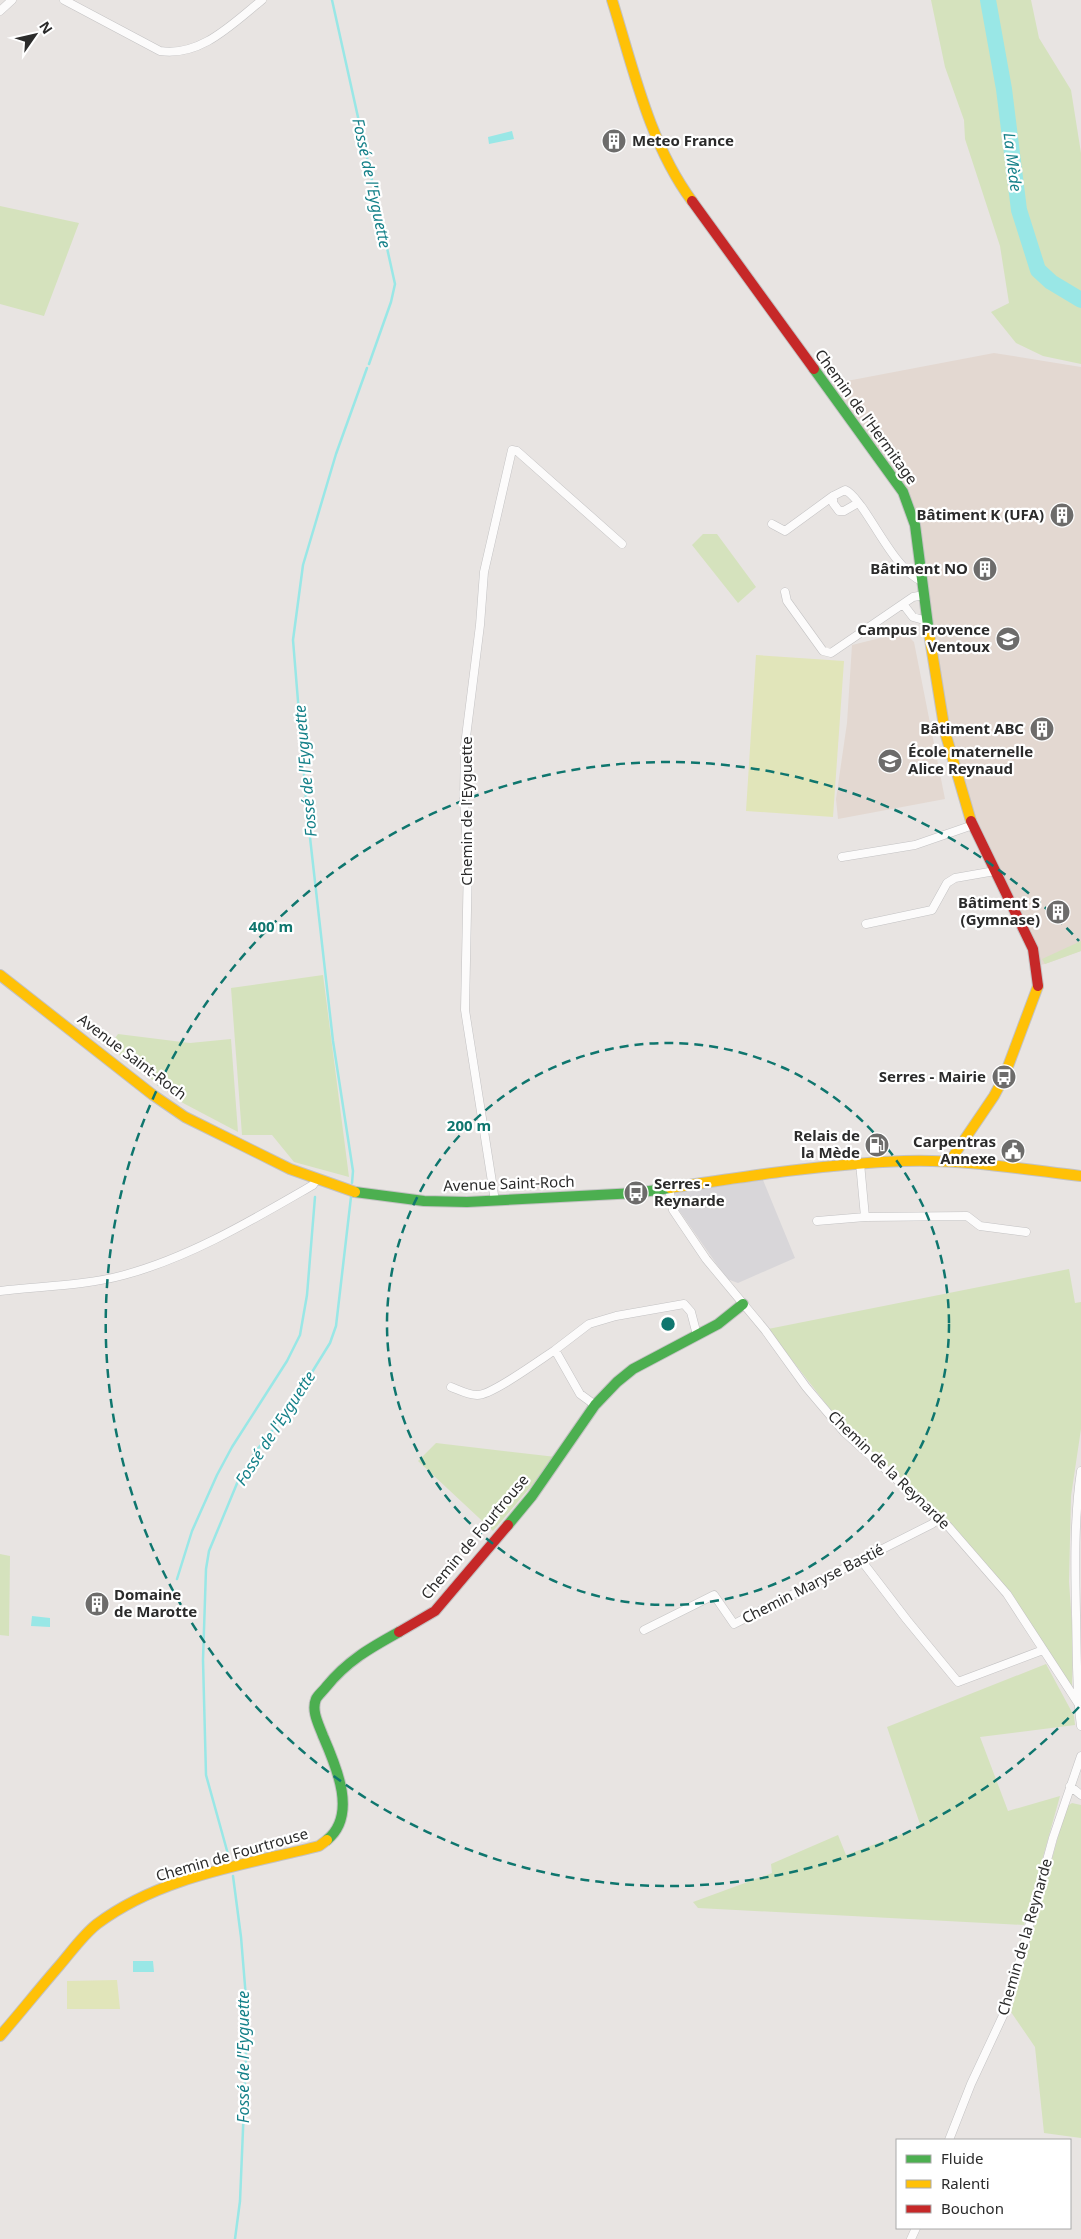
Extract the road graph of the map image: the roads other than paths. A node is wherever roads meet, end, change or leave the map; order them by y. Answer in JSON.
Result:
{"nodes":[{"id":1,"x":12,"y":0,"type":"edge"},
{"id":2,"x":64,"y":0,"type":"edge"},
{"id":3,"x":262,"y":0,"type":"edge"},
{"id":4,"x":612,"y":0,"type":"edge"},
{"id":5,"x":0,"y":11,"type":"edge"},
{"id":6,"x":833,"y":496,"type":"junction"},
{"id":7,"x":858,"y":503,"type":"junction"},
{"id":8,"x":772,"y":524,"type":"dead end"},
{"id":9,"x":622,"y":544,"type":"dead end"},
{"id":10,"x":922,"y":581,"type":"junction"},
{"id":11,"x":785,"y":592,"type":"dead end"},
{"id":12,"x":924,"y":595,"type":"junction"},
{"id":13,"x":903,"y":604,"type":"junction"},
{"id":14,"x":927,"y":621,"type":"junction"},
{"id":15,"x":973,"y":825,"type":"junction"},
{"id":16,"x":842,"y":857,"type":"dead end"},
{"id":17,"x":995,"y":871,"type":"junction"},
{"id":18,"x":866,"y":924,"type":"dead end"},
{"id":19,"x":0,"y":975,"type":"edge"},
{"id":20,"x":953,"y":1161,"type":"junction"},
{"id":21,"x":860,"y":1163,"type":"junction"},
{"id":22,"x":1081,"y":1176,"type":"edge"},
{"id":23,"x":316,"y":1180,"type":"junction"},
{"id":24,"x":669,"y":1188,"type":"junction"},
{"id":25,"x":496,"y":1201,"type":"junction"},
{"id":26,"x":864,"y":1217,"type":"junction"},
{"id":27,"x":817,"y":1221,"type":"dead end"},
{"id":28,"x":1026,"y":1232,"type":"dead end"},
{"id":29,"x":0,"y":1291,"type":"edge"},
{"id":30,"x":743,"y":1304,"type":"junction"},
{"id":31,"x":697,"y":1335,"type":"junction"},
{"id":32,"x":555,"y":1350,"type":"junction"},
{"id":33,"x":451,"y":1387,"type":"dead end"},
{"id":34,"x":595,"y":1405,"type":"junction"},
{"id":35,"x":1081,"y":1471,"type":"edge"},
{"id":36,"x":939,"y":1518,"type":"junction"},
{"id":37,"x":861,"y":1560,"type":"junction"},
{"id":38,"x":644,"y":1630,"type":"dead end"},
{"id":39,"x":1043,"y":1650,"type":"junction"},
{"id":40,"x":1078,"y":1703,"type":"junction"},
{"id":41,"x":1081,"y":1726,"type":"edge"},
{"id":42,"x":1081,"y":1756,"type":"edge"},
{"id":43,"x":1070,"y":1786,"type":"junction"},
{"id":44,"x":1081,"y":1795,"type":"edge"},
{"id":45,"x":0,"y":2036,"type":"edge"},
{"id":46,"x":949,"y":2139,"type":"edge"}],
"edges":[{"from":1,"to":5,"type":"street"},
{"from":2,"to":3,"type":"street"},
{"from":4,"to":10,"type":"street","name":"Chemin de l'Hermitage"},
{"from":6,"to":7,"type":"street"},
{"from":6,"to":7,"type":"street"},
{"from":6,"to":8,"type":"street"},
{"from":7,"to":10,"type":"street"},
{"from":9,"to":25,"type":"street","name":"Chemin de l'Eyguette"},
{"from":10,"to":12,"type":"street","name":"Chemin de l'Hermitage"},
{"from":11,"to":13,"type":"street"},
{"from":12,"to":13,"type":"street"},
{"from":12,"to":14,"type":"street","name":"Chemin de l'Hermitage"},
{"from":13,"to":14,"type":"street"},
{"from":14,"to":15,"type":"street","name":"Chemin de l'Hermitage"},
{"from":15,"to":16,"type":"street"},
{"from":15,"to":17,"type":"street","name":"Chemin de l'Hermitage"},
{"from":17,"to":18,"type":"street"},
{"from":17,"to":20,"type":"street","name":"Chemin de l'Hermitage"},
{"from":19,"to":23,"type":"street","name":"Avenue Saint-Roch"},
{"from":20,"to":21,"type":"street","name":"Avenue Saint-Roch"},
{"from":20,"to":22,"type":"street","name":"Avenue Saint-Roch"},
{"from":21,"to":24,"type":"street","name":"Avenue Saint-Roch"},
{"from":21,"to":26,"type":"street"},
{"from":23,"to":25,"type":"street","name":"Avenue Saint-Roch"},
{"from":23,"to":29,"type":"street"},
{"from":24,"to":25,"type":"street","name":"Avenue Saint-Roch"},
{"from":24,"to":30,"type":"street","name":"Chemin de la Reynarde"},
{"from":26,"to":27,"type":"street"},
{"from":26,"to":28,"type":"street"},
{"from":30,"to":31,"type":"street","name":"Chemin de Fourtrouse"},
{"from":30,"to":36,"type":"street","name":"Chemin de la Reynarde"},
{"from":31,"to":32,"type":"street"},
{"from":31,"to":34,"type":"street","name":"Chemin de Fourtrouse"},
{"from":32,"to":33,"type":"street"},
{"from":32,"to":34,"type":"street"},
{"from":34,"to":45,"type":"street","name":"Chemin de Fourtrouse"},
{"from":35,"to":40,"type":"street"},
{"from":36,"to":37,"type":"street","name":"Chemin Maryse Bastié"},
{"from":36,"to":39,"type":"street","name":"Chemin de la Reynarde"},
{"from":37,"to":38,"type":"street","name":"Chemin Maryse Bastié"},
{"from":37,"to":39,"type":"street"},
{"from":39,"to":40,"type":"street","name":"Chemin de la Reynarde"},
{"from":40,"to":41,"type":"street"},
{"from":42,"to":43,"type":"street","name":"Chemin de la Reynarde"},
{"from":43,"to":44,"type":"street"},
{"from":43,"to":46,"type":"street","name":"Chemin de la Reynarde"}]}
